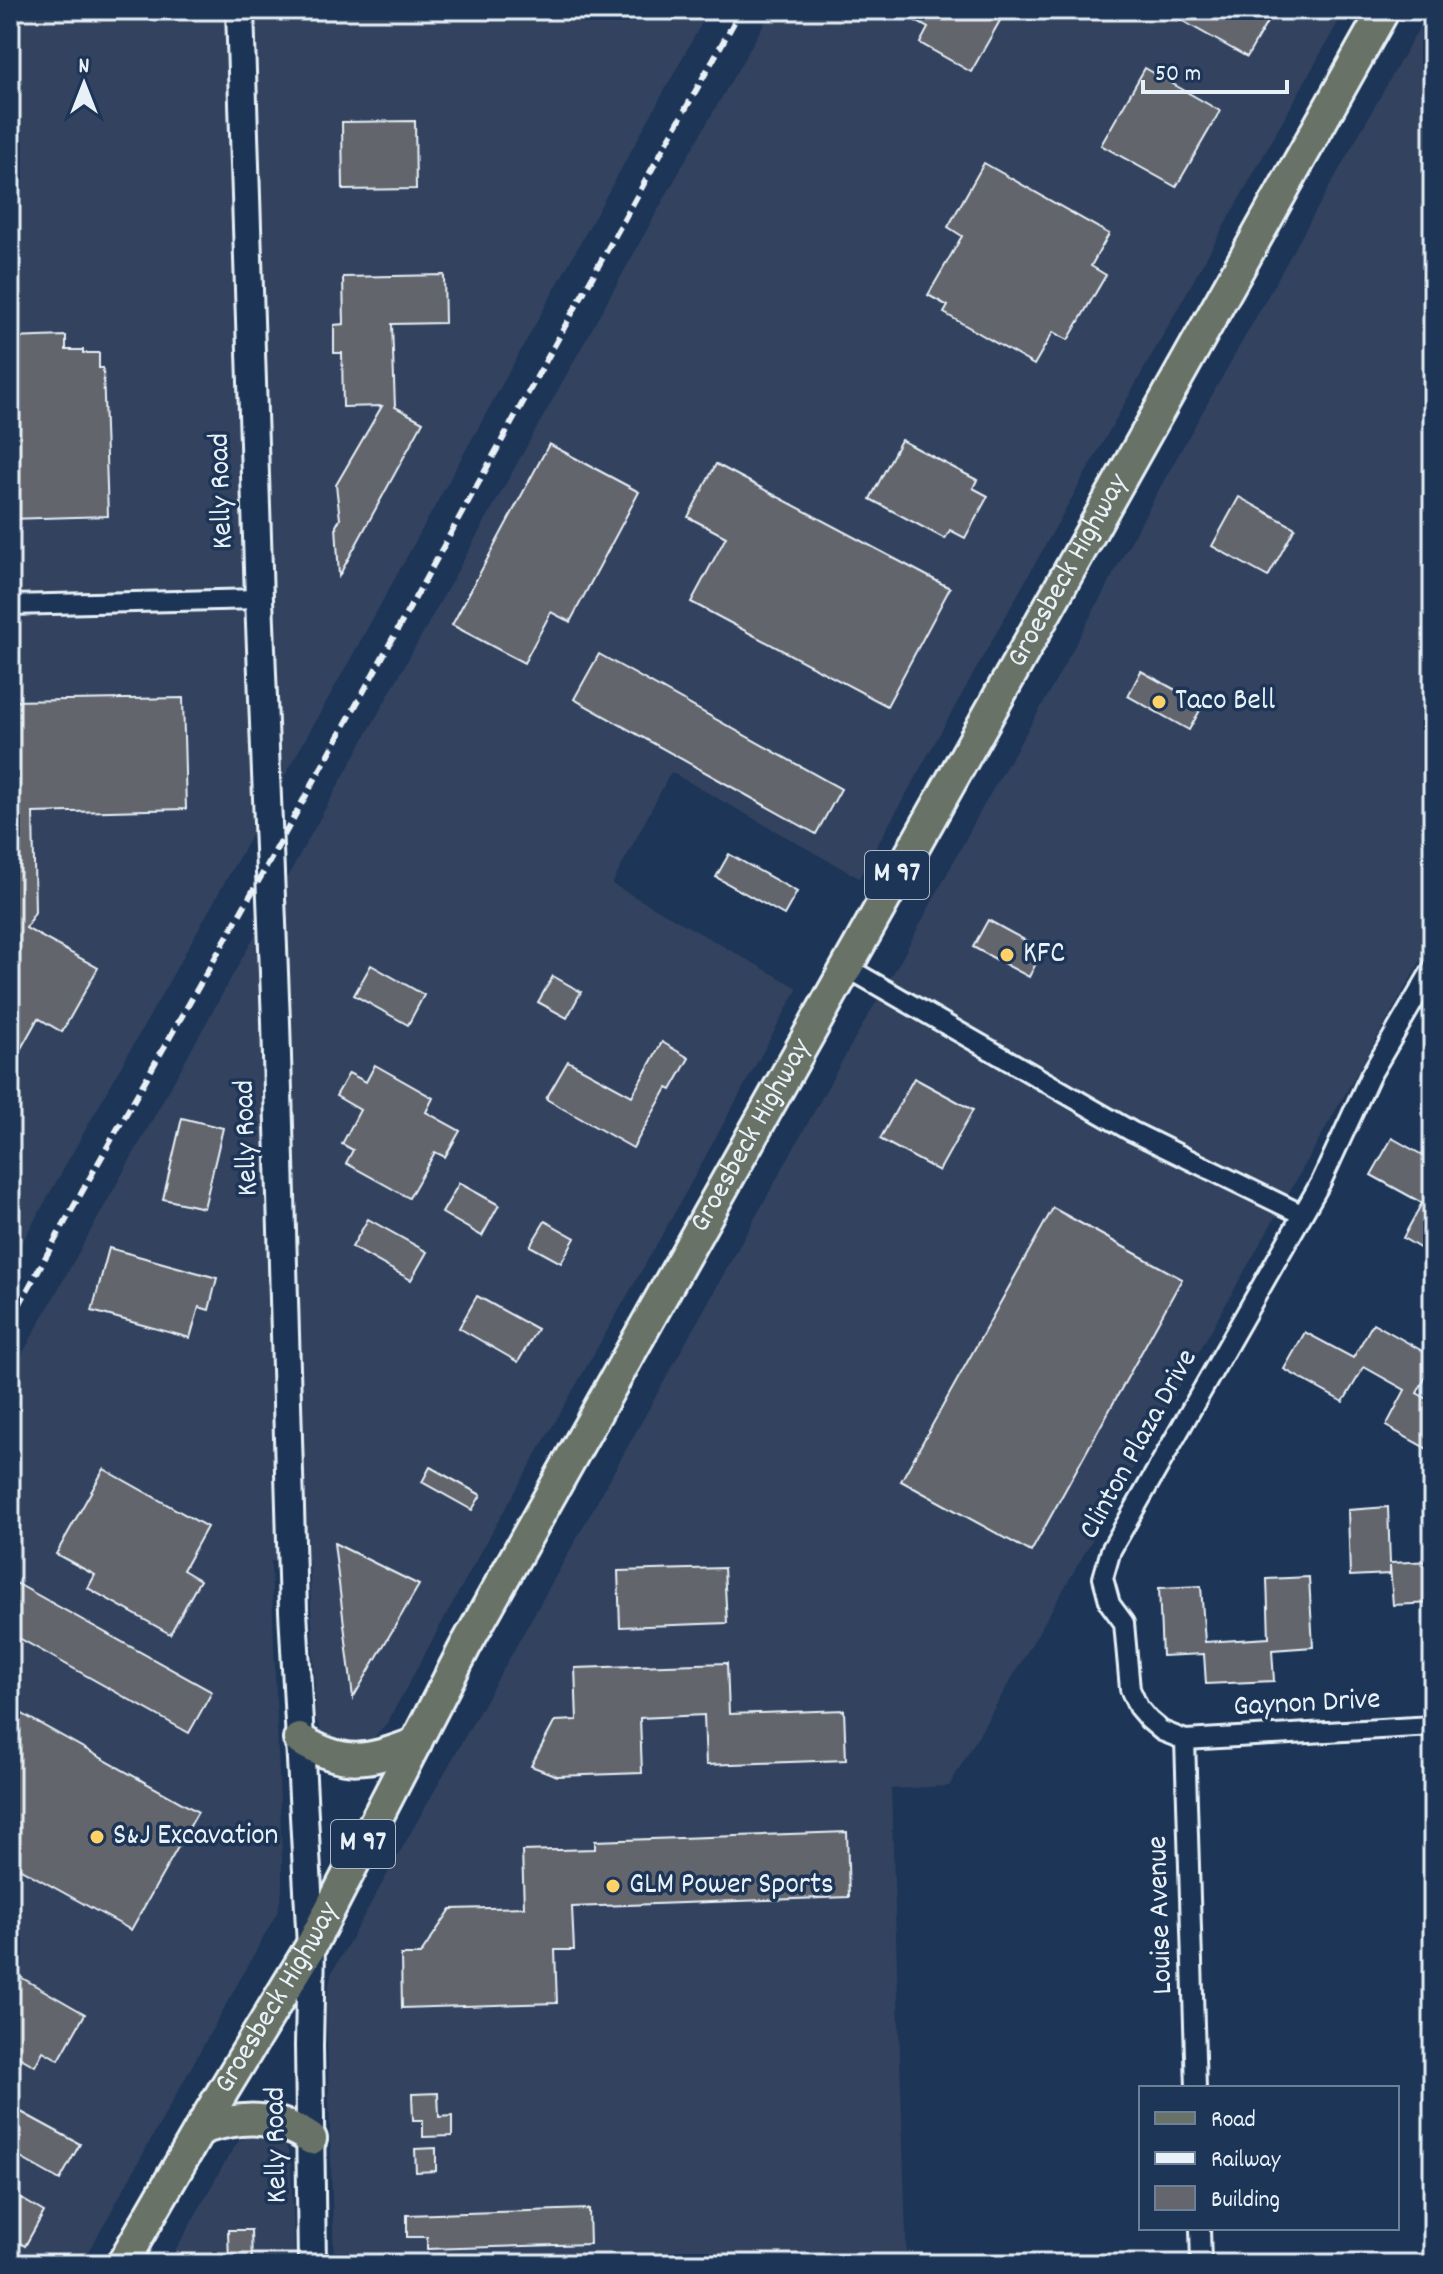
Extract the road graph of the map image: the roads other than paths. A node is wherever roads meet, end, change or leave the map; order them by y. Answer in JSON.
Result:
{"nodes":[{"id":1,"x":240,"y":10,"type":"edge"},
{"id":2,"x":1384,"y":10,"type":"edge"},
{"id":3,"x":259,"y":599,"type":"junction"},
{"id":4,"x":10,"y":605,"type":"edge"},
{"id":5,"x":846,"y":967,"type":"junction"},
{"id":6,"x":1433,"y":968,"type":"edge"},
{"id":7,"x":1301,"y":1214,"type":"junction"},
{"id":8,"x":1433,"y":1726,"type":"edge"},
{"id":9,"x":299,"y":1739,"type":"junction"},
{"id":10,"x":1185,"y":1740,"type":"junction"},
{"id":11,"x":416,"y":1743,"type":"junction"},
{"id":12,"x":311,"y":1946,"type":"junction"},
{"id":13,"x":1196,"y":2086,"type":"edge"},
{"id":14,"x":200,"y":2129,"type":"junction"},
{"id":15,"x":311,"y":2139,"type":"junction"},
{"id":16,"x":1200,"y":2230,"type":"edge"},
{"id":17,"x":122,"y":2264,"type":"edge"},
{"id":18,"x":312,"y":2264,"type":"edge"},
{"id":19,"x":1201,"y":2264,"type":"edge"}],
"edges":[{"from":1,"to":3,"type":"street","name":"Kelly Road"},
{"from":2,"to":5,"type":"main road","name":"Groesbeck Highway","number":"M 97"},
{"from":3,"to":4,"type":"street"},
{"from":3,"to":9,"type":"street","name":"Kelly Road"},
{"from":5,"to":7,"type":"street"},
{"from":5,"to":11,"type":"main road","name":"Groesbeck Highway","number":"M 97"},
{"from":6,"to":7,"type":"street","name":"Clinton Plaza Drive"},
{"from":7,"to":10,"type":"street","name":"Clinton Plaza Drive"},
{"from":8,"to":10,"type":"street","name":"Gaynon Drive"},
{"from":9,"to":11,"type":"main road"},
{"from":9,"to":12,"type":"street","name":"Kelly Road"},
{"from":10,"to":13,"type":"street","name":"Louise Avenue"},
{"from":11,"to":12,"type":"main road","name":"Groesbeck Highway","number":"M 97"},
{"from":12,"to":14,"type":"main road","name":"Groesbeck Highway","number":"M 97"},
{"from":12,"to":15,"type":"street","name":"Kelly Road"},
{"from":14,"to":15,"type":"main road"},
{"from":14,"to":17,"type":"main road","name":"Groesbeck Highway","number":"M 97"},
{"from":15,"to":18,"type":"street","name":"Kelly Road"},
{"from":16,"to":19,"type":"street"}]}
